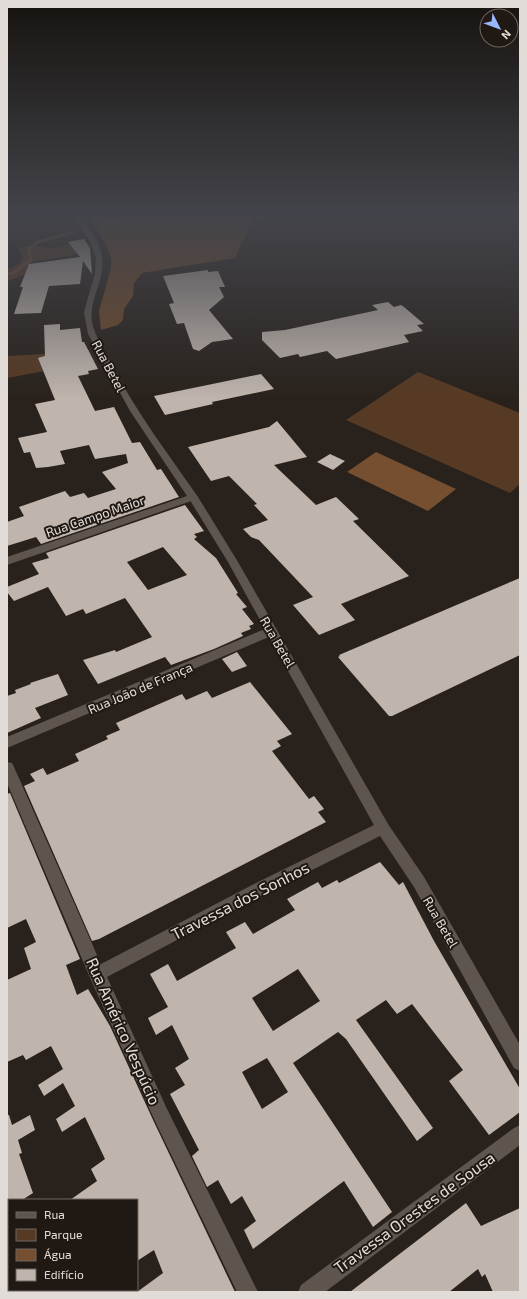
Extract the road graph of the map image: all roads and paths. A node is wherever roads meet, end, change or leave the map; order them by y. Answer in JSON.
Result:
{"nodes":[{"id":1,"x":97,"y":278,"type":"edge"},
{"id":2,"x":193,"y":498,"type":"junction"},
{"id":3,"x":7,"y":561,"type":"edge"},
{"id":4,"x":272,"y":631,"type":"junction"},
{"id":5,"x":7,"y":743,"type":"edge"},
{"id":6,"x":7,"y":767,"type":"edge"},
{"id":7,"x":383,"y":828,"type":"junction"},
{"id":8,"x":97,"y":974,"type":"junction"},
{"id":9,"x":520,"y":1062,"type":"edge"},
{"id":10,"x":520,"y":1134,"type":"edge"},
{"id":11,"x":248,"y":1292,"type":"edge"},
{"id":12,"x":308,"y":1292,"type":"edge"}],
"edges":[{"from":1,"to":2,"type":"street","name":"Rua Betel"},
{"from":2,"to":3,"type":"street","name":"Rua Campo Maior"},
{"from":2,"to":4,"type":"street","name":"Rua Betel"},
{"from":4,"to":5,"type":"street","name":"Rua João de França"},
{"from":4,"to":7,"type":"street","name":"Rua Betel"},
{"from":6,"to":8,"type":"street","name":"Rua Américo Vespúcio"},
{"from":7,"to":8,"type":"street","name":"Travessa dos Sonhos"},
{"from":7,"to":9,"type":"street","name":"Rua Betel"},
{"from":8,"to":11,"type":"street","name":"Rua Américo Vespúcio"},
{"from":10,"to":12,"type":"street","name":"Travessa Orestes de Sousa"}]}
